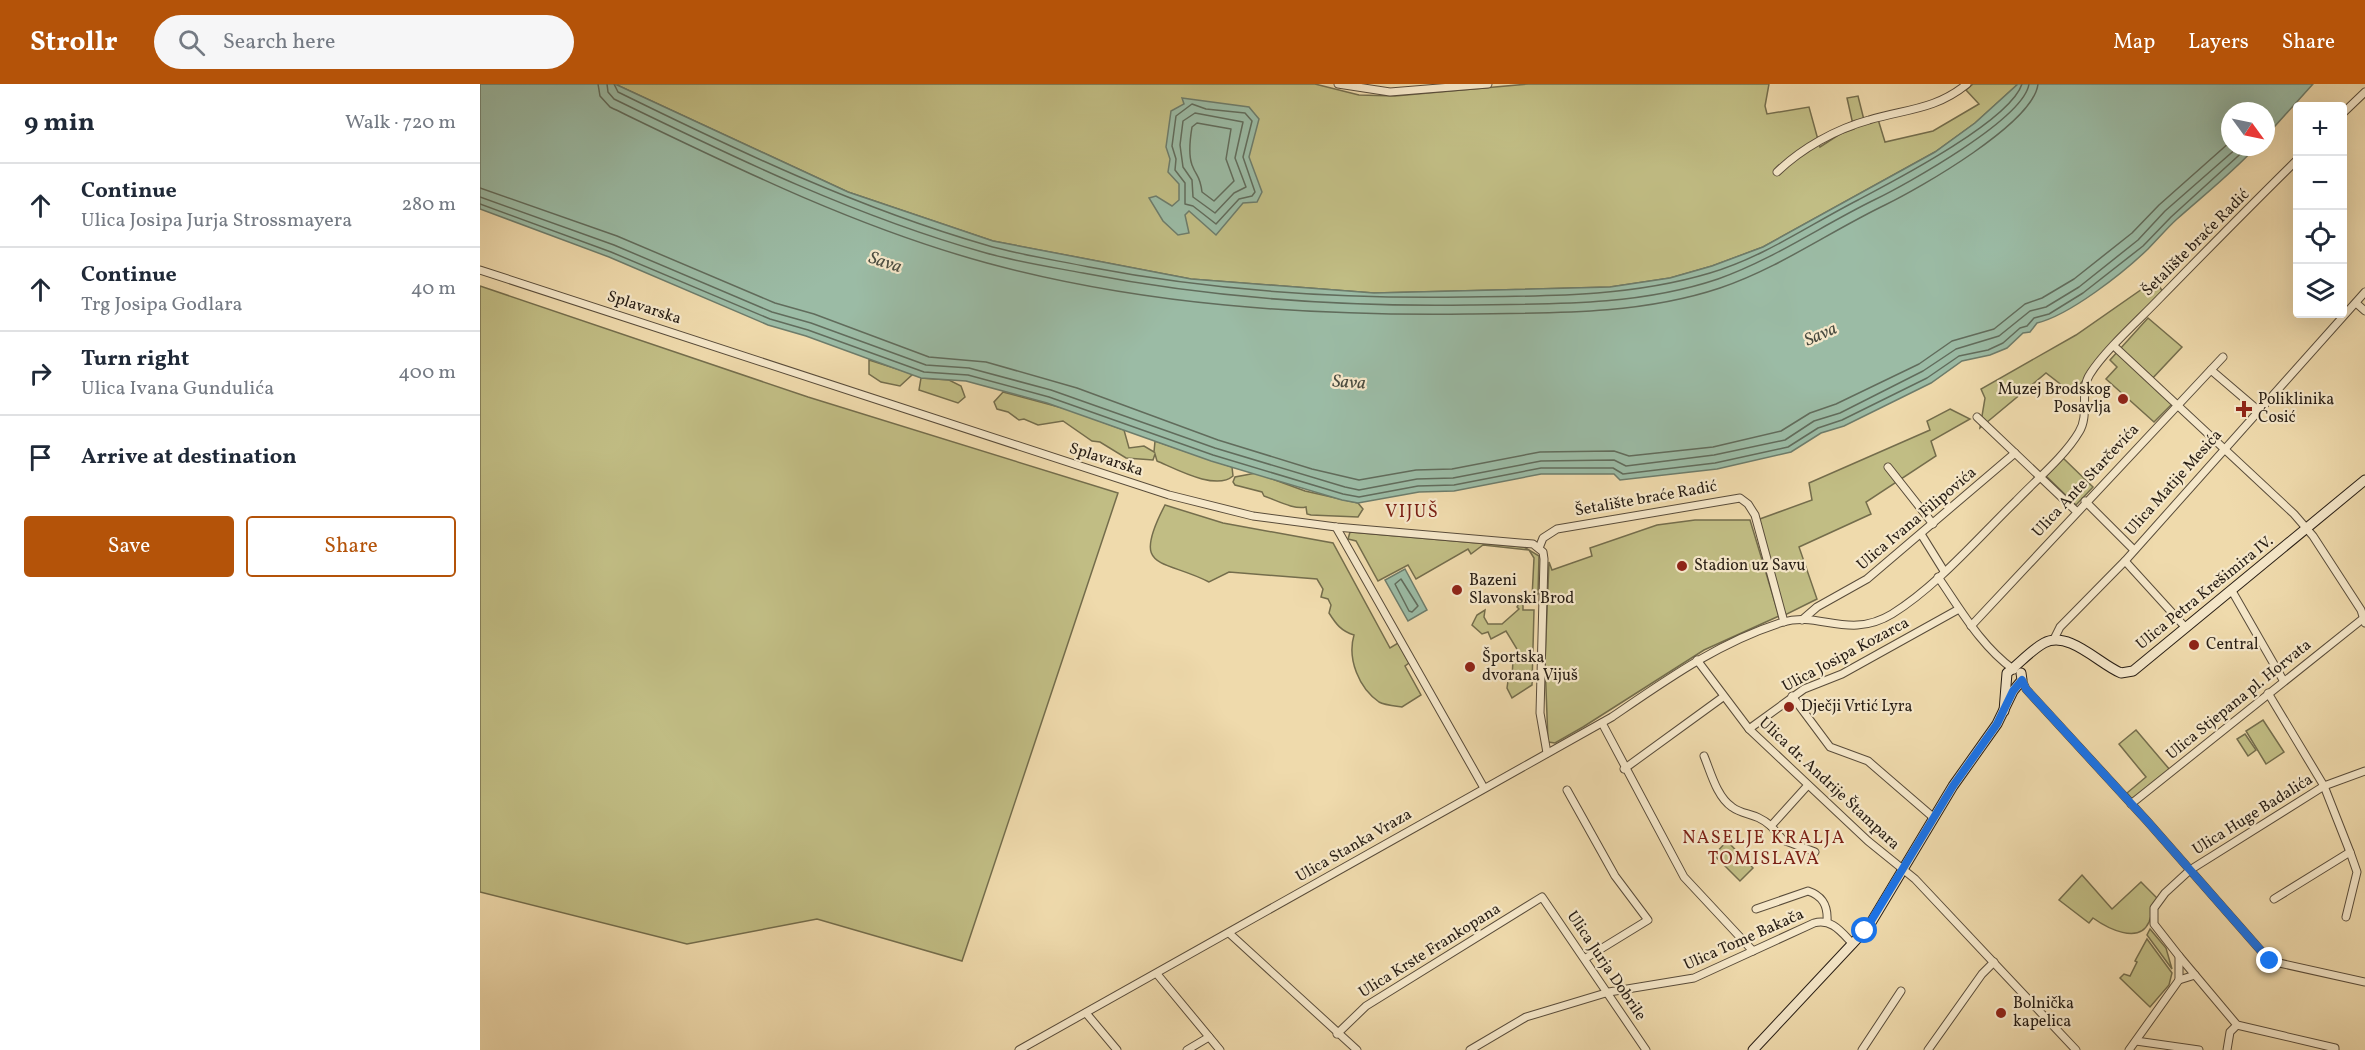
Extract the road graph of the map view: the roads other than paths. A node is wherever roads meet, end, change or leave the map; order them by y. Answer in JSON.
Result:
{"nodes":[{"id":1,"x":1338,"y":84,"type":"edge"},
{"id":2,"x":1488,"y":84,"type":"edge"},
{"id":3,"x":1967,"y":84,"type":"edge"},
{"id":4,"x":2365,"y":92,"type":"edge"},
{"id":5,"x":2347,"y":110,"type":"edge"},
{"id":6,"x":2293,"y":164,"type":"edge"},
{"id":7,"x":1777,"y":172,"type":"dead end"},
{"id":8,"x":480,"y":270,"type":"edge"},
{"id":9,"x":2365,"y":292,"type":"edge"},
{"id":10,"x":2356,"y":303,"type":"junction"},
{"id":11,"x":2365,"y":311,"type":"edge"},
{"id":12,"x":2115,"y":347,"type":"junction"},
{"id":13,"x":2223,"y":357,"type":"dead end"},
{"id":14,"x":2211,"y":370,"type":"junction"},
{"id":15,"x":2177,"y":404,"type":"junction"},
{"id":16,"x":2259,"y":411,"type":"junction"},
{"id":17,"x":1977,"y":417,"type":"dead end"},
{"id":18,"x":2225,"y":448,"type":"junction"},
{"id":19,"x":2015,"y":453,"type":"junction"},
{"id":20,"x":1888,"y":467,"type":"dead end"},
{"id":21,"x":2040,"y":477,"type":"junction"},
{"id":22,"x":2365,"y":480,"type":"edge"},
{"id":23,"x":2085,"y":501,"type":"junction"},
{"id":24,"x":2076,"y":510,"type":"junction"},
{"id":25,"x":1933,"y":524,"type":"junction"},
{"id":26,"x":1336,"y":527,"type":"junction"},
{"id":27,"x":2308,"y":529,"type":"junction"},
{"id":28,"x":1921,"y":534,"type":"junction"},
{"id":29,"x":1539,"y":548,"type":"junction"},
{"id":30,"x":2134,"y":550,"type":"junction"},
{"id":31,"x":2125,"y":561,"type":"junction"},
{"id":32,"x":1944,"y":571,"type":"junction"},
{"id":33,"x":1938,"y":577,"type":"junction"},
{"id":34,"x":2232,"y":591,"type":"junction"},
{"id":35,"x":1959,"y":609,"type":"junction"},
{"id":36,"x":2365,"y":619,"type":"edge"},
{"id":37,"x":1802,"y":620,"type":"junction"},
{"id":38,"x":1784,"y":622,"type":"junction"},
{"id":39,"x":1971,"y":626,"type":"junction"},
{"id":40,"x":2186,"y":628,"type":"junction"},
{"id":41,"x":2053,"y":640,"type":"junction"},
{"id":42,"x":1697,"y":660,"type":"junction"},
{"id":43,"x":2014,"y":678,"type":"junction"},
{"id":44,"x":2283,"y":681,"type":"junction"},
{"id":45,"x":2268,"y":693,"type":"junction"},
{"id":46,"x":1792,"y":696,"type":"junction"},
{"id":47,"x":1723,"y":697,"type":"junction"},
{"id":48,"x":1602,"y":723,"type":"junction"},
{"id":49,"x":1749,"y":729,"type":"junction"},
{"id":50,"x":1547,"y":753,"type":"junction"},
{"id":51,"x":1704,"y":756,"type":"dead end"},
{"id":52,"x":1624,"y":769,"type":"junction"},
{"id":53,"x":2365,"y":771,"type":"edge"},
{"id":54,"x":1808,"y":785,"type":"junction"},
{"id":55,"x":2324,"y":786,"type":"junction"},
{"id":56,"x":1485,"y":788,"type":"junction"},
{"id":57,"x":1567,"y":790,"type":"dead end"},
{"id":58,"x":2131,"y":804,"type":"junction"},
{"id":59,"x":1934,"y":818,"type":"junction"},
{"id":60,"x":1771,"y":826,"type":"junction"},
{"id":61,"x":1815,"y":852,"type":"dead end"},
{"id":62,"x":2350,"y":852,"type":"junction"},
{"id":63,"x":1904,"y":870,"type":"junction"},
{"id":64,"x":2190,"y":870,"type":"junction"},
{"id":65,"x":1542,"y":897,"type":"joint"},
{"id":66,"x":2274,"y":899,"type":"dead end"},
{"id":67,"x":1756,"y":909,"type":"dead end"},
{"id":68,"x":2346,"y":917,"type":"dead end"},
{"id":69,"x":1827,"y":921,"type":"junction"},
{"id":70,"x":1229,"y":933,"type":"junction"},
{"id":71,"x":1853,"y":944,"type":"junction"},
{"id":72,"x":1753,"y":951,"type":"junction"},
{"id":73,"x":2179,"y":956,"type":"junction"},
{"id":74,"x":1586,"y":958,"type":"junction"},
{"id":75,"x":1994,"y":962,"type":"junction"},
{"id":76,"x":1157,"y":974,"type":"junction"},
{"id":77,"x":2195,"y":975,"type":"junction"},
{"id":78,"x":2179,"y":980,"type":"junction"},
{"id":79,"x":2365,"y":982,"type":"edge"},
{"id":80,"x":1901,"y":991,"type":"dead end"},
{"id":81,"x":1609,"y":992,"type":"junction"},
{"id":82,"x":1086,"y":1013,"type":"junction"},
{"id":83,"x":2237,"y":1025,"type":"junction"},
{"id":84,"x":1336,"y":1034,"type":"junction"},
{"id":85,"x":1209,"y":1037,"type":"junction"},
{"id":86,"x":2136,"y":1041,"type":"junction"},
{"id":87,"x":1019,"y":1050,"type":"edge"},
{"id":88,"x":1117,"y":1050,"type":"edge"},
{"id":89,"x":1186,"y":1050,"type":"edge"},
{"id":90,"x":1220,"y":1050,"type":"edge"},
{"id":91,"x":1356,"y":1050,"type":"edge"},
{"id":92,"x":1470,"y":1050,"type":"edge"},
{"id":93,"x":1646,"y":1050,"type":"edge"},
{"id":94,"x":1753,"y":1050,"type":"edge"},
{"id":95,"x":1862,"y":1050,"type":"edge"},
{"id":96,"x":1928,"y":1050,"type":"edge"},
{"id":97,"x":2076,"y":1050,"type":"edge"},
{"id":98,"x":2129,"y":1050,"type":"edge"},
{"id":99,"x":2199,"y":1050,"type":"edge"},
{"id":100,"x":2227,"y":1050,"type":"edge"},
{"id":101,"x":2335,"y":1050,"type":"edge"}],
"edges":[{"from":1,"to":2,"type":"street"},
{"from":3,"to":7,"type":"street"},
{"from":4,"to":5,"type":"street"},
{"from":6,"to":12,"type":"street","name":"Šetalište braće Radić"},
{"from":8,"to":26,"type":"street","name":"Splavarska"},
{"from":9,"to":10,"type":"street","name":"Ulica Matije Mesića"},
{"from":10,"to":11,"type":"street"},
{"from":10,"to":16,"type":"street","name":"Ulica Matije Mesića"},
{"from":12,"to":15,"type":"street"},
{"from":12,"to":21,"type":"street","name":"Šetalište braće Radić"},
{"from":13,"to":14,"type":"street","name":"Ulica Ante Starčevića"},
{"from":14,"to":15,"type":"street","name":"Ulica Ante Starčevića"},
{"from":14,"to":16,"type":"street"},
{"from":15,"to":18,"type":"street"},
{"from":15,"to":23,"type":"street","name":"Ulica Ante Starčevića"},
{"from":16,"to":18,"type":"street","name":"Ulica Matije Mesića"},
{"from":17,"to":19,"type":"street"},
{"from":18,"to":27,"type":"street"},
{"from":18,"to":30,"type":"street","name":"Ulica Matije Mesića"},
{"from":19,"to":21,"type":"street"},
{"from":19,"to":25,"type":"street","name":"Ulica Ivana Filipovića"},
{"from":20,"to":25,"type":"street"},
{"from":21,"to":24,"type":"street"},
{"from":21,"to":32,"type":"street","name":"Šetalište braće Radić"},
{"from":22,"to":27,"type":"main road","name":"Ulica Petra Krešimira IV."},
{"from":23,"to":24,"type":"street","name":"Ulica Ante Starčevića"},
{"from":23,"to":30,"type":"street"},
{"from":24,"to":39,"type":"street","name":"Ulica Ante Starčevića"},
{"from":25,"to":28,"type":"street","name":"Ulica Ivana Filipovića"},
{"from":26,"to":29,"type":"street","name":"Splavarska"},
{"from":26,"to":56,"type":"street"},
{"from":27,"to":34,"type":"main road","name":"Ulica Petra Krešimira IV."},
{"from":27,"to":36,"type":"street"},
{"from":28,"to":32,"type":"street"},
{"from":28,"to":37,"type":"street","name":"Ulica Ivana Filipovića"},
{"from":29,"to":38,"type":"street","name":"Šetalište braće Radić"},
{"from":29,"to":50,"type":"street"},
{"from":30,"to":31,"type":"street","name":"Ulica Matije Mesića"},
{"from":31,"to":40,"type":"street"},
{"from":31,"to":41,"type":"street","name":"Ulica Matije Mesića"},
{"from":32,"to":33,"type":"street","name":"Ulica Stanka Vraza"},
{"from":33,"to":35,"type":"street"},
{"from":33,"to":37,"type":"street","name":"Ulica Stanka Vraza"},
{"from":34,"to":40,"type":"main road","name":"Ulica Petra Krešimira IV."},
{"from":34,"to":44,"type":"street"},
{"from":35,"to":39,"type":"street"},
{"from":35,"to":46,"type":"street","name":"Ulica Josipa Kozarca"},
{"from":36,"to":44,"type":"street","name":"Ulica Stjepana pl. Horvata"},
{"from":37,"to":38,"type":"street","name":"Ulica Stanka Vraza"},
{"from":38,"to":42,"type":"street","name":"Ulica Stanka Vraza"},
{"from":39,"to":43,"type":"street"},
{"from":40,"to":41,"type":"main road","name":"Ulica Petra Krešimira IV."},
{"from":41,"to":43,"type":"main road","name":"Ulica Matije Mesića"},
{"from":42,"to":47,"type":"street","name":"Ulica dr. Andrije Štampara"},
{"from":42,"to":48,"type":"street","name":"Ulica Stanka Vraza"},
{"from":43,"to":58,"type":"street"},
{"from":43,"to":59,"type":"main road"},
{"from":44,"to":45,"type":"street","name":"Ulica Stjepana pl. Horvata"},
{"from":45,"to":55,"type":"street"},
{"from":45,"to":58,"type":"street","name":"Ulica Stjepana pl. Horvata"},
{"from":46,"to":49,"type":"street","name":"Ulica Josipa Kozarca"},
{"from":46,"to":59,"type":"street"},
{"from":47,"to":49,"type":"street","name":"Ulica dr. Andrije Štampara"},
{"from":47,"to":52,"type":"street"},
{"from":48,"to":50,"type":"street","name":"Ulica Stanka Vraza"},
{"from":48,"to":52,"type":"street"},
{"from":49,"to":54,"type":"street","name":"Ulica dr. Andrije Štampara"},
{"from":50,"to":56,"type":"street","name":"Ulica Stanka Vraza"},
{"from":51,"to":60,"type":"street"},
{"from":52,"to":72,"type":"street"},
{"from":53,"to":55,"type":"street","name":"Ulica Huge Badalića"},
{"from":54,"to":60,"type":"street"},
{"from":54,"to":63,"type":"street","name":"Ulica dr. Andrije Štampara"},
{"from":55,"to":62,"type":"street"},
{"from":55,"to":64,"type":"street","name":"Ulica Huge Badalića"},
{"from":56,"to":70,"type":"street","name":"Ulica Stanka Vraza"},
{"from":57,"to":74,"type":"street"},
{"from":58,"to":64,"type":"street"},
{"from":59,"to":63,"type":"main road"},
{"from":60,"to":61,"type":"street"},
{"from":62,"to":66,"type":"street"},
{"from":62,"to":68,"type":"street"},
{"from":63,"to":71,"type":"main road"},
{"from":63,"to":75,"type":"street","name":"Ulica dr. Andrije Štampara"},
{"from":64,"to":73,"type":"street","name":"Ulica Huge Badalića"},
{"from":64,"to":79,"type":"street"},
{"from":65,"to":74,"type":"street","name":"Ulica Jurja Dobrile"},
{"from":65,"to":84,"type":"street","name":"Ulica Krste Frankopana"},
{"from":67,"to":69,"type":"street"},
{"from":69,"to":71,"type":"street","name":"Ulica Tome Bakača"},
{"from":69,"to":72,"type":"street","name":"Ulica Tome Bakača"},
{"from":70,"to":76,"type":"street","name":"Ulica Stanka Vraza"},
{"from":70,"to":84,"type":"street"},
{"from":71,"to":94,"type":"main road"},
{"from":72,"to":81,"type":"street","name":"Ulica Tome Bakača"},
{"from":73,"to":77,"type":"street","name":"Ulica Huge Badalića"},
{"from":73,"to":78,"type":"street"},
{"from":74,"to":81,"type":"street","name":"Ulica Jurja Dobrile"},
{"from":75,"to":96,"type":"street"},
{"from":75,"to":97,"type":"street","name":"Ulica dr. Andrije Štampara"},
{"from":76,"to":82,"type":"street","name":"Ulica Stanka Vraza"},
{"from":76,"to":85,"type":"street"},
{"from":77,"to":78,"type":"street"},
{"from":77,"to":83,"type":"street","name":"Ulica Huge Badalića"},
{"from":78,"to":86,"type":"street"},
{"from":80,"to":95,"type":"street"},
{"from":81,"to":92,"type":"street","name":"Ulica Tome Bakača"},
{"from":81,"to":93,"type":"street","name":"Ulica Jurja Dobrile"},
{"from":82,"to":87,"type":"street","name":"Ulica Stanka Vraza"},
{"from":82,"to":88,"type":"street"},
{"from":83,"to":100,"type":"street"},
{"from":83,"to":101,"type":"street"},
{"from":84,"to":91,"type":"street"},
{"from":85,"to":89,"type":"street"},
{"from":85,"to":90,"type":"street"},
{"from":86,"to":98,"type":"street"},
{"from":86,"to":99,"type":"street"}]}
